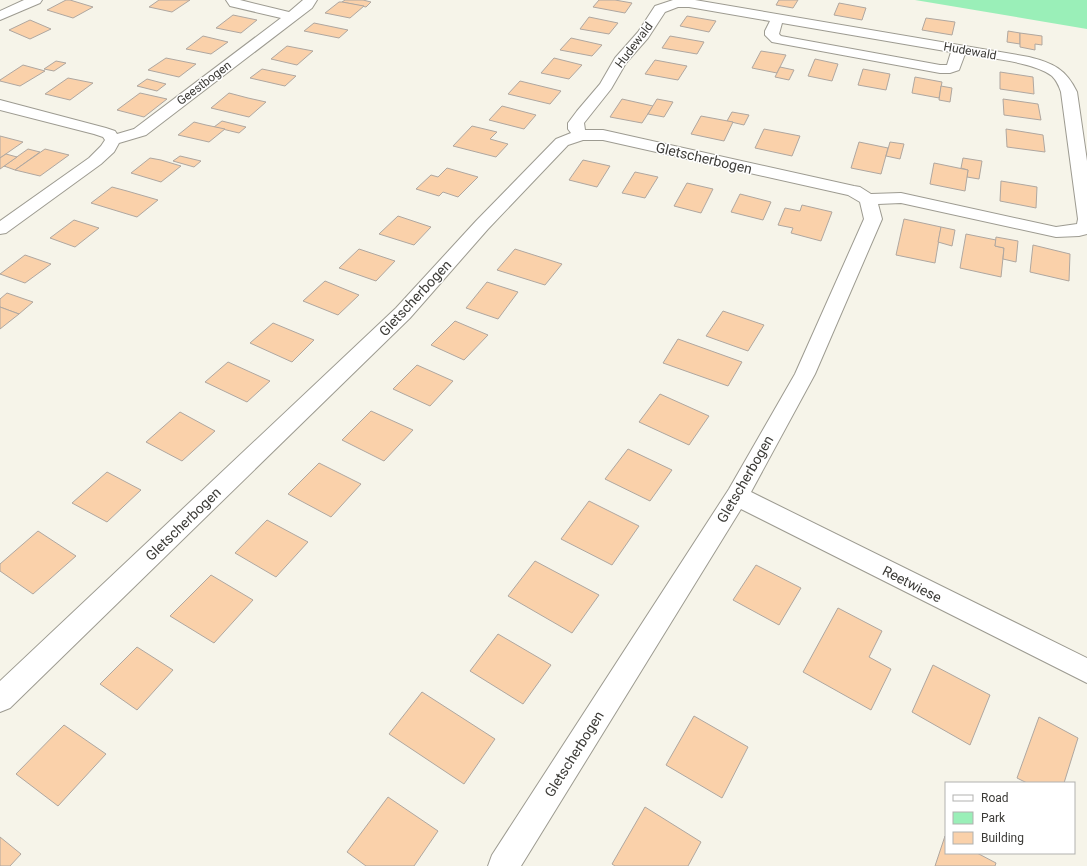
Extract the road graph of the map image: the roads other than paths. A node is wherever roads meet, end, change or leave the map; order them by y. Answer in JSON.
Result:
{"nodes":[{"id":1,"x":35,"y":0,"type":"edge"},
{"id":2,"x":233,"y":0,"type":"edge"},
{"id":3,"x":310,"y":0,"type":"edge"},
{"id":4,"x":0,"y":3,"type":"edge"},
{"id":5,"x":21,"y":6,"type":"junction"},
{"id":6,"x":0,"y":16,"type":"edge"},
{"id":7,"x":291,"y":16,"type":"junction"},
{"id":8,"x":778,"y":18,"type":"junction"},
{"id":9,"x":959,"y":49,"type":"junction"},
{"id":10,"x":0,"y":106,"type":"edge"},
{"id":11,"x":581,"y":135,"type":"junction"},
{"id":12,"x":113,"y":140,"type":"junction"},
{"id":13,"x":868,"y":200,"type":"junction"},
{"id":14,"x":0,"y":229,"type":"edge"},
{"id":15,"x":737,"y":496,"type":"junction"},
{"id":16,"x":1087,"y":672,"type":"edge"},
{"id":17,"x":0,"y":699,"type":"edge"},
{"id":18,"x":503,"y":866,"type":"edge"}],
"edges":[{"from":1,"to":5,"type":"street"},
{"from":2,"to":7,"type":"street"},
{"from":3,"to":7,"type":"street","name":"Geestbogen"},
{"from":4,"to":5,"type":"street"},
{"from":5,"to":6,"type":"street"},
{"from":7,"to":12,"type":"street","name":"Geestbogen"},
{"from":8,"to":9,"type":"street","name":"Hudewald"},
{"from":8,"to":9,"type":"street"},
{"from":8,"to":11,"type":"street","name":"Hudewald"},
{"from":9,"to":13,"type":"street","name":"Hudewald"},
{"from":10,"to":12,"type":"street"},
{"from":11,"to":13,"type":"street","name":"Gletscherbogen"},
{"from":11,"to":17,"type":"street","name":"Gletscherbogen"},
{"from":12,"to":14,"type":"street"},
{"from":13,"to":15,"type":"street","name":"Gletscherbogen"},
{"from":15,"to":16,"type":"street","name":"Reetwiese"},
{"from":15,"to":18,"type":"street","name":"Gletscherbogen"}]}
